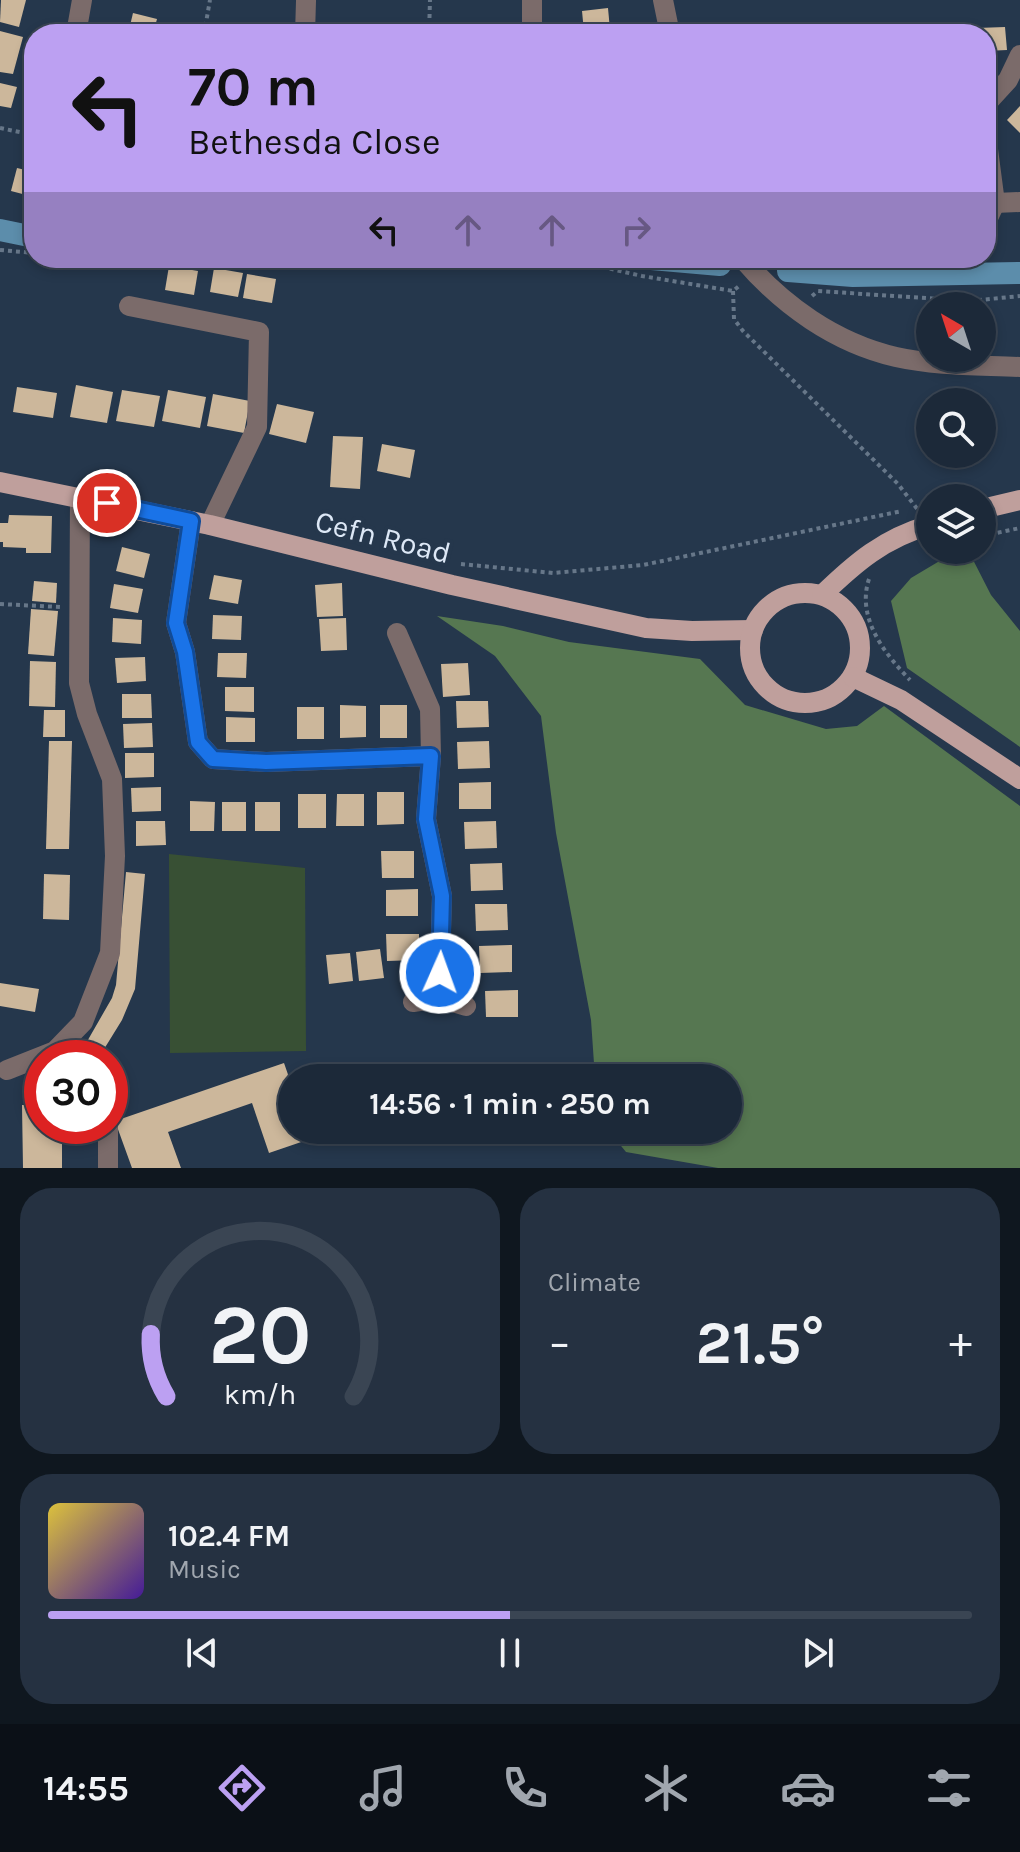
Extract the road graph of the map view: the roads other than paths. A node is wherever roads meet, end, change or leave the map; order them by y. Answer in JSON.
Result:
{"nodes":[{"id":1,"x":82,"y":0,"type":"edge"},
{"id":2,"x":305,"y":0,"type":"edge"},
{"id":3,"x":532,"y":0,"type":"edge"},
{"id":4,"x":663,"y":0,"type":"edge"},
{"id":5,"x":78,"y":24,"type":"edge"},
{"id":6,"x":305,"y":24,"type":"edge"},
{"id":7,"x":532,"y":24,"type":"edge"},
{"id":8,"x":668,"y":24,"type":"edge"},
{"id":9,"x":1020,"y":55,"type":"edge"},
{"id":10,"x":996,"y":93,"type":"edge"},
{"id":11,"x":1020,"y":202,"type":"edge"},
{"id":12,"x":996,"y":210,"type":"edge"},
{"id":13,"x":750,"y":268,"type":"edge"},
{"id":14,"x":129,"y":306,"type":"dead end"},
{"id":15,"x":1020,"y":367,"type":"edge"},
{"id":16,"x":0,"y":482,"type":"edge"},
{"id":17,"x":80,"y":497,"type":"junction"},
{"id":18,"x":1020,"y":500,"type":"edge"},
{"id":19,"x":996,"y":506,"type":"edge"},
{"id":20,"x":200,"y":523,"type":"junction"},
{"id":21,"x":916,"y":526,"type":"edge"},
{"id":22,"x":822,"y":595,"type":"junction"},
{"id":23,"x":753,"y":630,"type":"junction"},
{"id":24,"x":397,"y":633,"type":"dead end"},
{"id":25,"x":853,"y":677,"type":"junction"},
{"id":26,"x":431,"y":756,"type":"junction"},
{"id":27,"x":1020,"y":779,"type":"edge"},
{"id":28,"x":439,"y":998,"type":"junction"},
{"id":29,"x":413,"y":1002,"type":"dead end"},
{"id":30,"x":466,"y":1006,"type":"dead end"},
{"id":31,"x":73,"y":1040,"type":"edge"},
{"id":32,"x":24,"y":1066,"type":"edge"},
{"id":33,"x":2,"y":1072,"type":"edge"},
{"id":34,"x":108,"y":1144,"type":"edge"},
{"id":35,"x":108,"y":1168,"type":"edge"}],
"edges":[{"from":1,"to":5,"type":"street"},
{"from":2,"to":6,"type":"street"},
{"from":3,"to":7,"type":"street"},
{"from":4,"to":8,"type":"street"},
{"from":9,"to":10,"type":"street"},
{"from":11,"to":12,"type":"street"},
{"from":13,"to":15,"type":"street"},
{"from":14,"to":20,"type":"street"},
{"from":16,"to":17,"type":"main road","name":"Cefn Road"},
{"from":17,"to":20,"type":"main road","name":"Cefn Road"},
{"from":17,"to":31,"type":"street"},
{"from":18,"to":19,"type":"main road"},
{"from":20,"to":23,"type":"main road","name":"Cefn Road"},
{"from":20,"to":26,"type":"street"},
{"from":21,"to":22,"type":"main road"},
{"from":22,"to":23,"type":"main road"},
{"from":22,"to":25,"type":"main road"},
{"from":23,"to":25,"type":"main road"},
{"from":24,"to":26,"type":"street"},
{"from":25,"to":27,"type":"main road"},
{"from":26,"to":28,"type":"street"},
{"from":28,"to":29,"type":"street"},
{"from":28,"to":30,"type":"street"},
{"from":32,"to":33,"type":"street"},
{"from":34,"to":35,"type":"street"}]}
